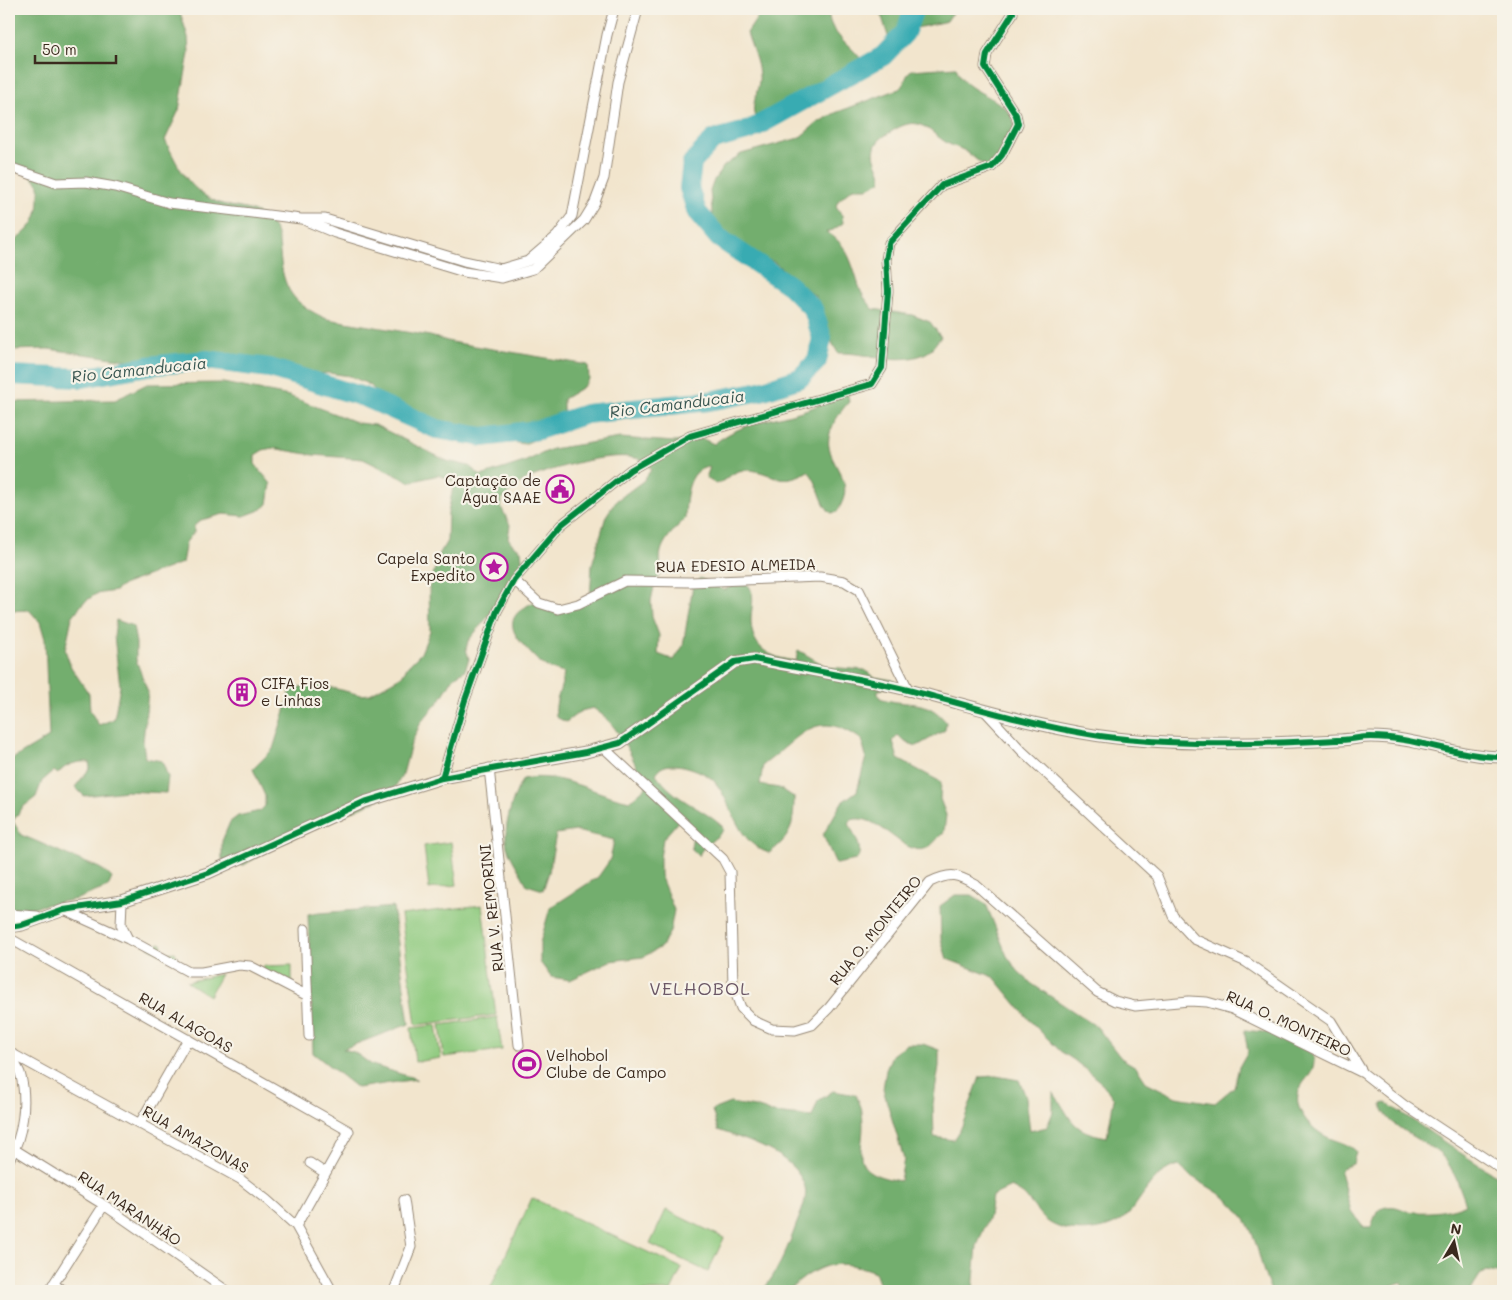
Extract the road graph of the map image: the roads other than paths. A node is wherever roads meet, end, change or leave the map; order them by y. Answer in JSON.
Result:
{"nodes":[{"id":1,"x":614,"y":9,"type":"edge"},
{"id":2,"x":638,"y":9,"type":"edge"},
{"id":3,"x":1013,"y":13,"type":"dead end"},
{"id":4,"x":9,"y":167,"type":"edge"},
{"id":5,"x":594,"y":202,"type":"junction"},
{"id":6,"x":572,"y":216,"type":"junction"},
{"id":7,"x":301,"y":219,"type":"junction"},
{"id":8,"x":514,"y":580,"type":"junction"},
{"id":9,"x":909,"y":690,"type":"junction"},
{"id":10,"x":984,"y":710,"type":"junction"},
{"id":11,"x":604,"y":748,"type":"junction"},
{"id":12,"x":1503,"y":757,"type":"edge"},
{"id":13,"x":489,"y":768,"type":"junction"},
{"id":14,"x":442,"y":778,"type":"junction"},
{"id":15,"x":122,"y":901,"type":"junction"},
{"id":16,"x":64,"y":910,"type":"junction"},
{"id":17,"x":9,"y":915,"type":"edge"},
{"id":18,"x":39,"y":918,"type":"junction"},
{"id":19,"x":9,"y":927,"type":"edge"},
{"id":20,"x":306,"y":929,"type":"dead end"},
{"id":21,"x":9,"y":938,"type":"edge"},
{"id":22,"x":128,"y":939,"type":"junction"},
{"id":23,"x":308,"y":996,"type":"junction"},
{"id":24,"x":309,"y":1036,"type":"dead end"},
{"id":25,"x":188,"y":1039,"type":"junction"},
{"id":26,"x":519,"y":1045,"type":"dead end"},
{"id":27,"x":9,"y":1052,"type":"edge"},
{"id":28,"x":1363,"y":1073,"type":"junction"},
{"id":29,"x":140,"y":1123,"type":"junction"},
{"id":30,"x":12,"y":1147,"type":"edge"},
{"id":31,"x":9,"y":1160,"type":"edge"},
{"id":32,"x":310,"y":1163,"type":"dead end"},
{"id":33,"x":1503,"y":1170,"type":"edge"},
{"id":34,"x":325,"y":1174,"type":"junction"},
{"id":35,"x":404,"y":1200,"type":"dead end"},
{"id":36,"x":104,"y":1205,"type":"junction"},
{"id":37,"x":296,"y":1226,"type":"junction"},
{"id":38,"x":51,"y":1288,"type":"edge"},
{"id":39,"x":64,"y":1291,"type":"edge"},
{"id":40,"x":227,"y":1291,"type":"edge"},
{"id":41,"x":332,"y":1291,"type":"edge"},
{"id":42,"x":394,"y":1291,"type":"edge"}],
"edges":[{"from":1,"to":6,"type":"street"},
{"from":2,"to":5,"type":"street"},
{"from":3,"to":8,"type":"street"},
{"from":4,"to":7,"type":"street"},
{"from":5,"to":6,"type":"street"},
{"from":5,"to":7,"type":"street"},
{"from":6,"to":7,"type":"street"},
{"from":8,"to":9,"type":"street","name":"RUA EDESIO ALMEIDA"},
{"from":8,"to":14,"type":"street"},
{"from":9,"to":10,"type":"street"},
{"from":9,"to":11,"type":"street"},
{"from":10,"to":12,"type":"street"},
{"from":10,"to":28,"type":"street"},
{"from":11,"to":13,"type":"street"},
{"from":11,"to":28,"type":"street","name":"RUA O. MONTEIRO"},
{"from":13,"to":14,"type":"street"},
{"from":13,"to":26,"type":"street","name":"RUA V. REMORINI"},
{"from":14,"to":15,"type":"street"},
{"from":15,"to":16,"type":"street"},
{"from":15,"to":22,"type":"street"},
{"from":16,"to":18,"type":"street"},
{"from":16,"to":22,"type":"street"},
{"from":17,"to":18,"type":"street"},
{"from":18,"to":19,"type":"street"},
{"from":20,"to":23,"type":"street"},
{"from":21,"to":25,"type":"street","name":"RUA ALAGOAS"},
{"from":22,"to":23,"type":"street"},
{"from":23,"to":24,"type":"street"},
{"from":25,"to":29,"type":"street"},
{"from":25,"to":34,"type":"street","name":"RUA ALAGOAS"},
{"from":27,"to":29,"type":"street","name":"RUA AMAZONAS"},
{"from":27,"to":30,"type":"street"},
{"from":28,"to":33,"type":"street"},
{"from":29,"to":37,"type":"street","name":"RUA AMAZONAS"},
{"from":30,"to":31,"type":"street"},
{"from":30,"to":36,"type":"street","name":"RUA MARANHÃO"},
{"from":32,"to":34,"type":"street"},
{"from":34,"to":37,"type":"street"},
{"from":35,"to":42,"type":"street"},
{"from":36,"to":38,"type":"street"},
{"from":36,"to":40,"type":"street","name":"RUA MARANHÃO"},
{"from":37,"to":41,"type":"street","name":"RUA AMAZONAS"},
{"from":38,"to":39,"type":"street"}]}
